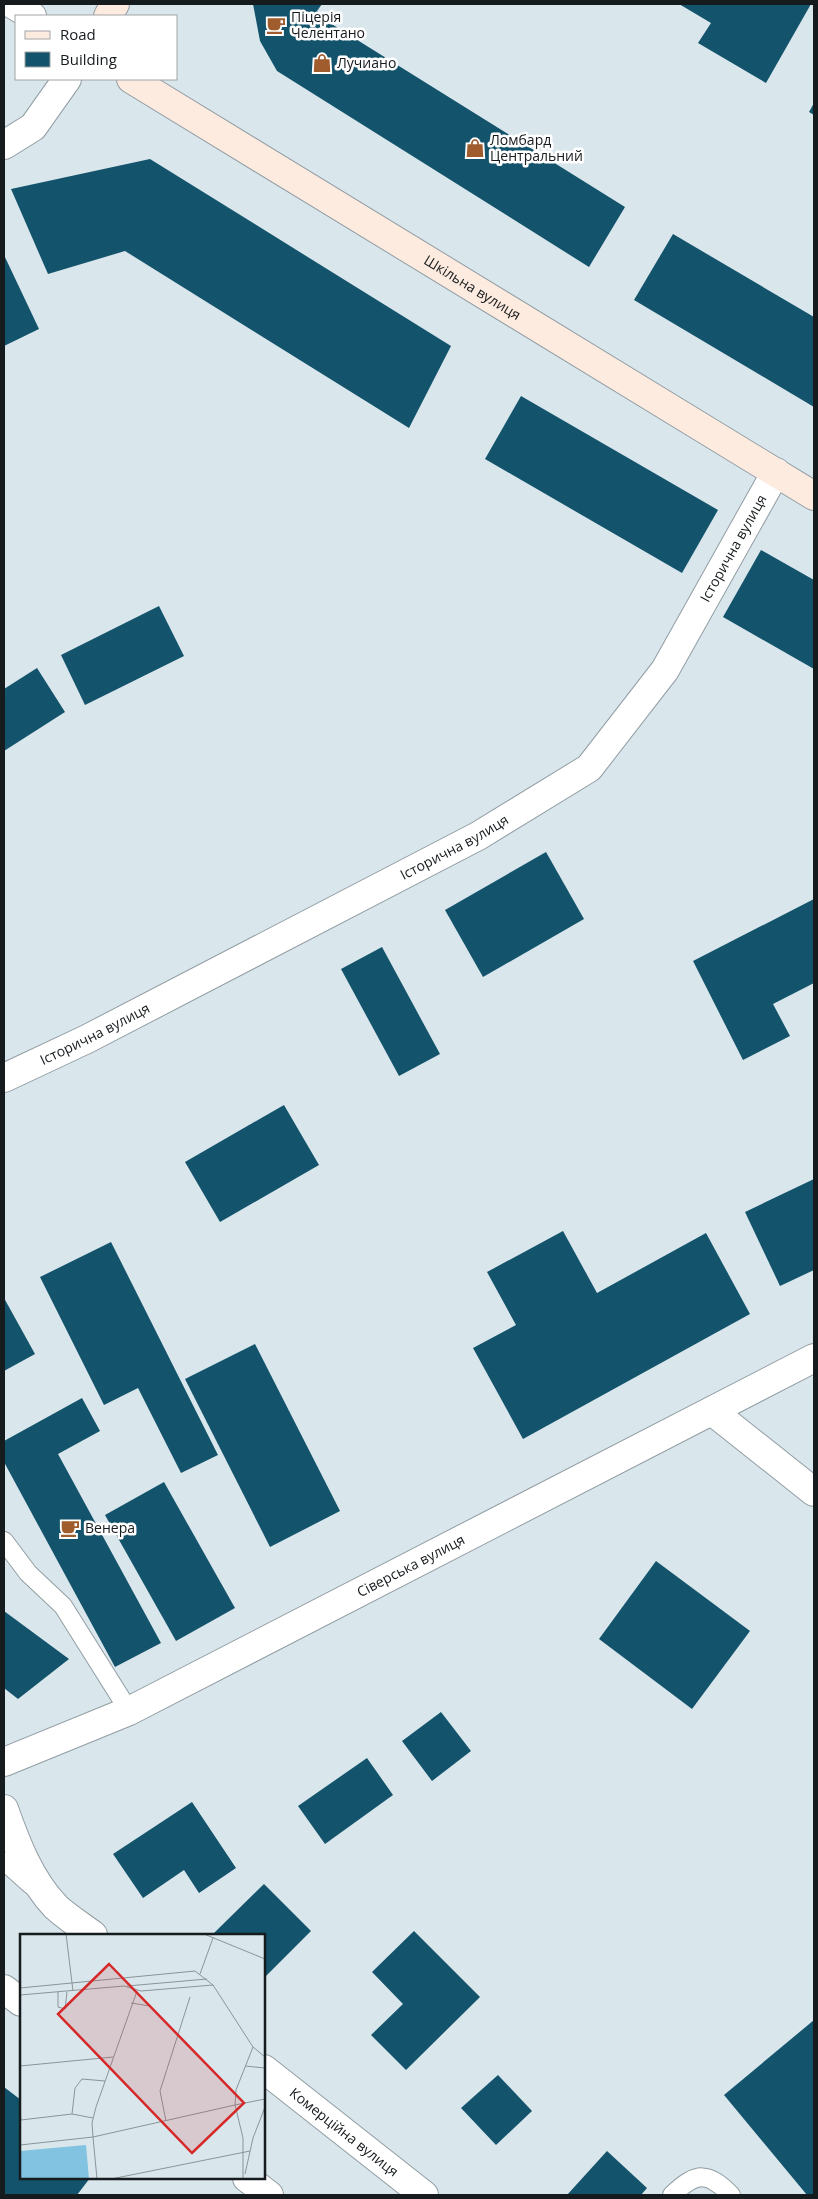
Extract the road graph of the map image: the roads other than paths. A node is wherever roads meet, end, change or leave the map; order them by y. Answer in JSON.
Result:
{"nodes":[{"id":1,"x":12,"y":4,"type":"edge"},
{"id":2,"x":115,"y":4,"type":"edge"},
{"id":3,"x":30,"y":15,"type":"edge"},
{"id":4,"x":109,"y":15,"type":"edge"},
{"id":5,"x":66,"y":80,"type":"edge"},
{"id":6,"x":133,"y":80,"type":"edge"},
{"id":7,"x":4,"y":145,"type":"edge"},
{"id":8,"x":776,"y":472,"type":"junction"},
{"id":9,"x":814,"y":496,"type":"edge"},
{"id":10,"x":4,"y":1078,"type":"edge"},
{"id":11,"x":814,"y":1358,"type":"edge"},
{"id":12,"x":712,"y":1411,"type":"junction"},
{"id":13,"x":814,"y":1492,"type":"edge"},
{"id":14,"x":4,"y":1541,"type":"edge"},
{"id":15,"x":129,"y":1712,"type":"junction"},
{"id":16,"x":4,"y":1762,"type":"edge"},
{"id":17,"x":4,"y":1809,"type":"edge"},
{"id":18,"x":4,"y":1861,"type":"edge"},
{"id":19,"x":56,"y":1907,"type":"junction"},
{"id":20,"x":92,"y":1934,"type":"edge"},
{"id":21,"x":4,"y":1989,"type":"edge"},
{"id":22,"x":20,"y":2001,"type":"edge"},
{"id":23,"x":265,"y":2071,"type":"edge"},
{"id":24,"x":248,"y":2179,"type":"edge"},
{"id":25,"x":269,"y":2195,"type":"edge"},
{"id":26,"x":424,"y":2195,"type":"edge"},
{"id":27,"x":672,"y":2195,"type":"edge"},
{"id":28,"x":732,"y":2195,"type":"edge"}],
"edges":[{"from":1,"to":3,"type":"street"},
{"from":2,"to":4,"type":"main road"},
{"from":5,"to":7,"type":"street"},
{"from":6,"to":8,"type":"main road","name":"Шкільна вулиця"},
{"from":8,"to":9,"type":"main road","name":"Шкільна вулиця"},
{"from":8,"to":10,"type":"street","name":"Історична вулиця"},
{"from":11,"to":12,"type":"street","name":"Сіверська вулиця"},
{"from":12,"to":13,"type":"street"},
{"from":12,"to":15,"type":"street","name":"Сіверська вулиця"},
{"from":14,"to":15,"type":"lane"},
{"from":15,"to":16,"type":"street","name":"Сіверська вулиця"},
{"from":17,"to":19,"type":"street"},
{"from":18,"to":19,"type":"lane"},
{"from":19,"to":20,"type":"street"},
{"from":21,"to":22,"type":"street"},
{"from":23,"to":26,"type":"street","name":"Комерційна вулиця"},
{"from":24,"to":25,"type":"street"},
{"from":27,"to":28,"type":"lane"}]}
